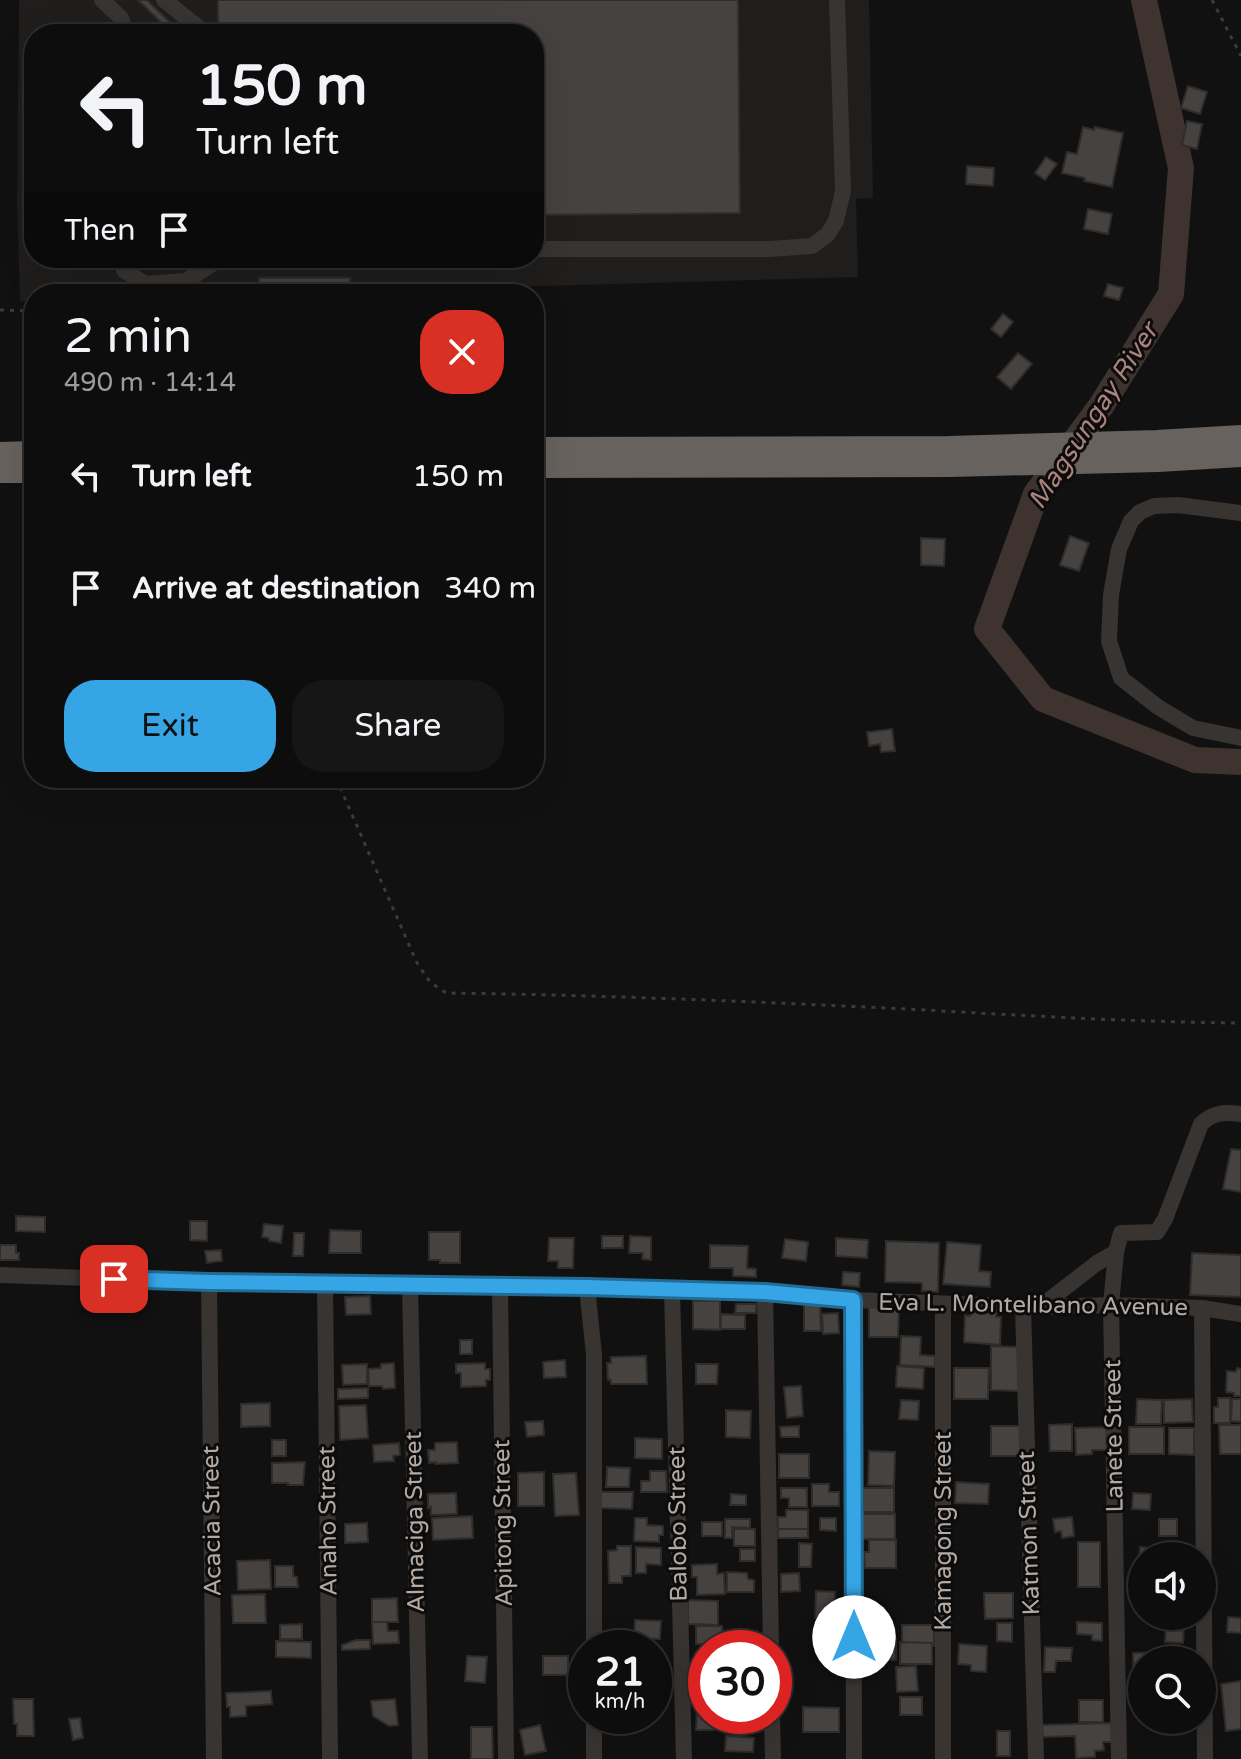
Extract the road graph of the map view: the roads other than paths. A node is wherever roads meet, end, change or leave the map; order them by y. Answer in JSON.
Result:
{"nodes":[{"id":1,"x":102,"y":0,"type":"edge"},
{"id":2,"x":164,"y":0,"type":"edge"},
{"id":3,"x":837,"y":0,"type":"edge"},
{"id":4,"x":122,"y":24,"type":"edge"},
{"id":5,"x":194,"y":24,"type":"edge"},
{"id":6,"x":544,"y":249,"type":"edge"},
{"id":7,"x":124,"y":268,"type":"edge"},
{"id":8,"x":206,"y":268,"type":"edge"},
{"id":9,"x":145,"y":284,"type":"edge"},
{"id":10,"x":145,"y":284,"type":"edge"},
{"id":11,"x":1241,"y":436,"type":"edge"},
{"id":12,"x":544,"y":448,"type":"edge"},
{"id":13,"x":1158,"y":451,"type":"junction"},
{"id":14,"x":24,"y":452,"type":"edge"},
{"id":15,"x":0,"y":453,"type":"edge"},
{"id":16,"x":950,"y":456,"type":"junction"},
{"id":17,"x":1241,"y":456,"type":"edge"},
{"id":18,"x":544,"y":467,"type":"edge"},
{"id":19,"x":0,"y":472,"type":"edge"},
{"id":20,"x":24,"y":472,"type":"edge"},
{"id":21,"x":1241,"y":513,"type":"edge"},
{"id":22,"x":1241,"y":738,"type":"edge"},
{"id":23,"x":1241,"y":1114,"type":"edge"},
{"id":24,"x":1116,"y":1252,"type":"junction"},
{"id":25,"x":0,"y":1275,"type":"edge"},
{"id":26,"x":209,"y":1282,"type":"junction"},
{"id":27,"x":325,"y":1284,"type":"junction"},
{"id":28,"x":410,"y":1286,"type":"junction"},
{"id":29,"x":500,"y":1287,"type":"junction"},
{"id":30,"x":587,"y":1287,"type":"junction"},
{"id":31,"x":672,"y":1290,"type":"junction"},
{"id":32,"x":765,"y":1292,"type":"junction"},
{"id":33,"x":853,"y":1300,"type":"junction"},
{"id":34,"x":943,"y":1304,"type":"junction"},
{"id":35,"x":1111,"y":1305,"type":"junction"},
{"id":36,"x":1031,"y":1307,"type":"junction"},
{"id":37,"x":1202,"y":1308,"type":"junction"},
{"id":38,"x":1241,"y":1314,"type":"edge"},
{"id":39,"x":594,"y":1630,"type":"edge"},
{"id":40,"x":771,"y":1630,"type":"edge"},
{"id":41,"x":594,"y":1734,"type":"edge"},
{"id":42,"x":772,"y":1734,"type":"edge"},
{"id":43,"x":214,"y":1759,"type":"edge"},
{"id":44,"x":330,"y":1759,"type":"edge"},
{"id":45,"x":420,"y":1759,"type":"edge"},
{"id":46,"x":506,"y":1759,"type":"edge"},
{"id":47,"x":594,"y":1759,"type":"edge"},
{"id":48,"x":684,"y":1759,"type":"edge"},
{"id":49,"x":773,"y":1759,"type":"edge"},
{"id":50,"x":854,"y":1759,"type":"edge"},
{"id":51,"x":943,"y":1759,"type":"edge"},
{"id":52,"x":1036,"y":1759,"type":"edge"},
{"id":53,"x":1119,"y":1759,"type":"edge"},
{"id":54,"x":1205,"y":1759,"type":"edge"}],
"edges":[{"from":1,"to":4,"type":"street"},
{"from":2,"to":5,"type":"street"},
{"from":3,"to":6,"type":"street"},
{"from":7,"to":9,"type":"street"},
{"from":8,"to":10,"type":"street"},
{"from":11,"to":13,"type":"highway"},
{"from":12,"to":16,"type":"highway"},
{"from":13,"to":16,"type":"highway"},
{"from":13,"to":17,"type":"highway"},
{"from":14,"to":15,"type":"highway"},
{"from":16,"to":18,"type":"highway"},
{"from":19,"to":20,"type":"highway"},
{"from":21,"to":22,"type":"street"},
{"from":23,"to":24,"type":"street"},
{"from":24,"to":35,"type":"street","name":"Lanete Street"},
{"from":24,"to":36,"type":"street"},
{"from":25,"to":26,"type":"street","name":"Eva L. Montelibano Avenue"},
{"from":26,"to":27,"type":"street","name":"Eva L. Montelibano Avenue"},
{"from":26,"to":43,"type":"street","name":"Acacia Street"},
{"from":27,"to":28,"type":"street","name":"Eva L. Montelibano Avenue"},
{"from":27,"to":44,"type":"street","name":"Anaho Street"},
{"from":28,"to":29,"type":"street","name":"Eva L. Montelibano Avenue"},
{"from":28,"to":45,"type":"street","name":"Almaciga Street"},
{"from":29,"to":30,"type":"street","name":"Eva L. Montelibano Avenue"},
{"from":29,"to":46,"type":"street","name":"Apitong Street"},
{"from":30,"to":31,"type":"street","name":"Eva L. Montelibano Avenue"},
{"from":30,"to":39,"type":"street"},
{"from":31,"to":32,"type":"street","name":"Eva L. Montelibano Avenue"},
{"from":31,"to":48,"type":"street","name":"Balobo Street"},
{"from":32,"to":33,"type":"street","name":"Eva L. Montelibano Avenue"},
{"from":32,"to":40,"type":"street"},
{"from":33,"to":34,"type":"street","name":"Eva L. Montelibano Avenue"},
{"from":33,"to":50,"type":"street"},
{"from":34,"to":36,"type":"street","name":"Eva L. Montelibano Avenue"},
{"from":34,"to":51,"type":"street","name":"Kamagong Street"},
{"from":35,"to":36,"type":"street","name":"Eva L. Montelibano Avenue"},
{"from":35,"to":37,"type":"street","name":"Eva L. Montelibano Avenue"},
{"from":35,"to":53,"type":"street","name":"Lanete Street"},
{"from":36,"to":52,"type":"street","name":"Katmon Street"},
{"from":37,"to":38,"type":"street","name":"Eva L. Montelibano Avenue"},
{"from":37,"to":54,"type":"street"},
{"from":41,"to":47,"type":"street"},
{"from":42,"to":49,"type":"street"}]}
